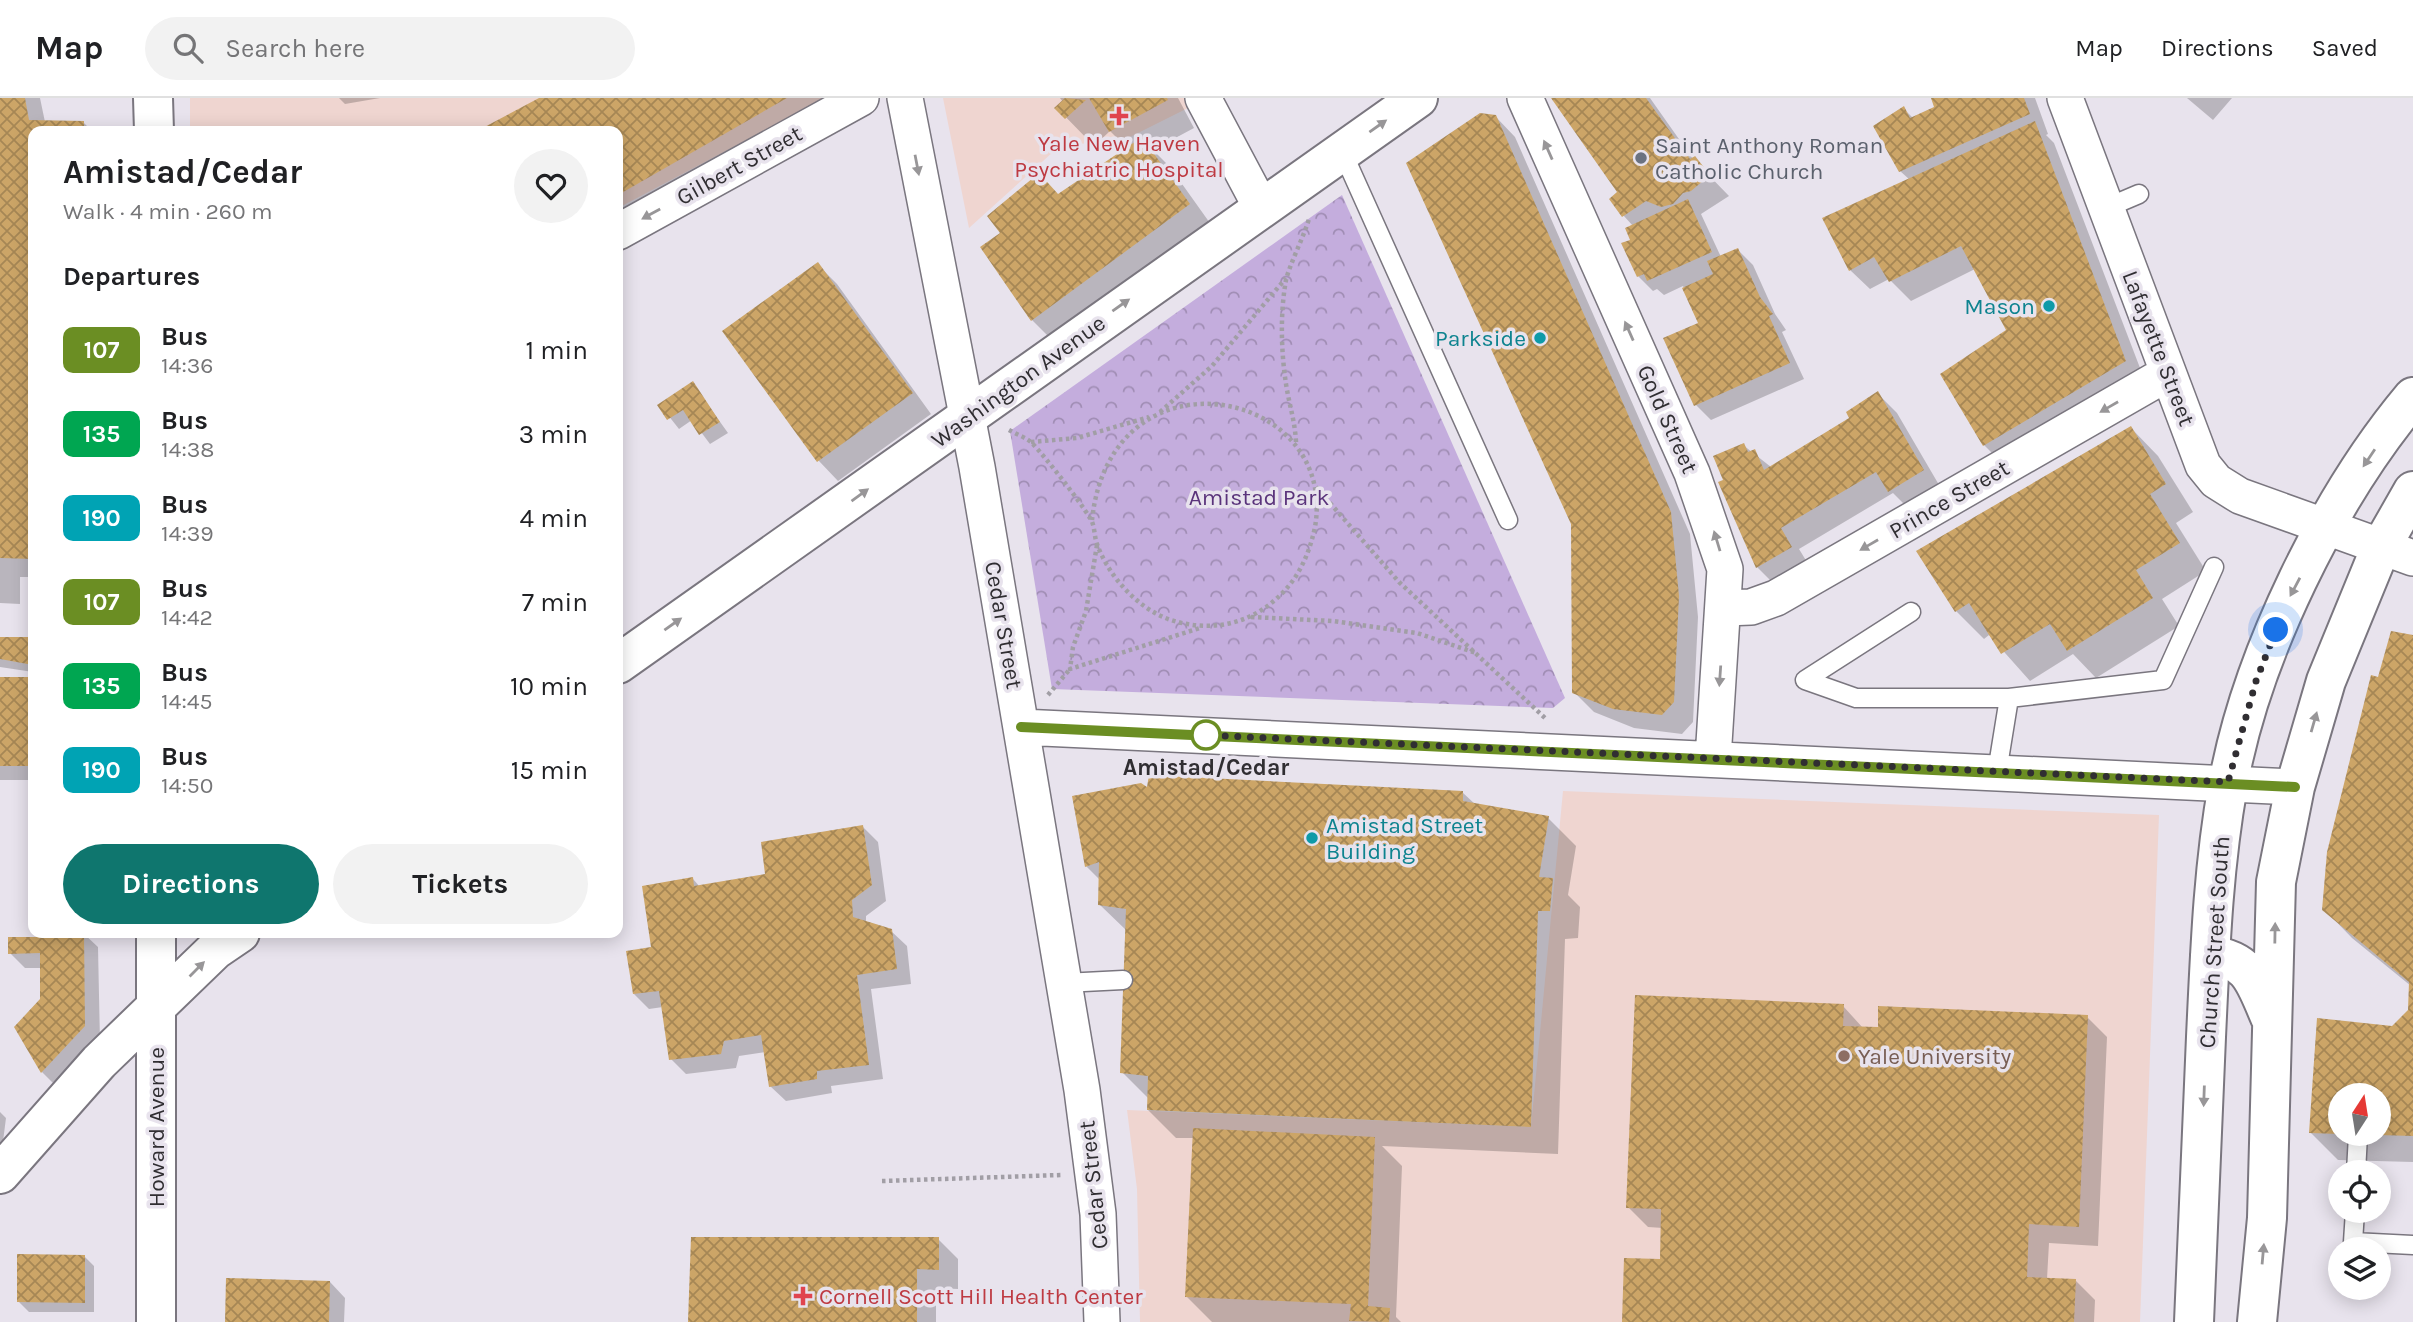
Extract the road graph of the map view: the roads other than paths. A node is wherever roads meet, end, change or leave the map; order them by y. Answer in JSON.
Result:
{"nodes":[{"id":1,"x":153,"y":98,"type":"edge"},
{"id":2,"x":861,"y":98,"type":"edge"},
{"id":3,"x":905,"y":98,"type":"edge"},
{"id":4,"x":1202,"y":98,"type":"edge"},
{"id":5,"x":1418,"y":98,"type":"edge"},
{"id":6,"x":1525,"y":98,"type":"edge"},
{"id":7,"x":2065,"y":98,"type":"edge"},
{"id":8,"x":154,"y":126,"type":"edge"},
{"id":9,"x":1342,"y":151,"type":"junction"},
{"id":10,"x":2139,"y":194,"type":"dead end"},
{"id":11,"x":1261,"y":207,"type":"junction"},
{"id":12,"x":2106,"y":208,"type":"junction"},
{"id":13,"x":623,"y":229,"type":"edge"},
{"id":14,"x":2168,"y":373,"type":"junction"},
{"id":15,"x":2413,"y":397,"type":"edge"},
{"id":16,"x":965,"y":415,"type":"junction"},
{"id":17,"x":2413,"y":491,"type":"edge"},
{"id":18,"x":1508,"y":520,"type":"dead end"},
{"id":19,"x":2327,"y":527,"type":"junction"},
{"id":20,"x":2397,"y":553,"type":"edge"},
{"id":21,"x":2214,"y":567,"type":"dead end"},
{"id":22,"x":1725,"y":608,"type":"junction"},
{"id":23,"x":1911,"y":611,"type":"dead end"},
{"id":24,"x":623,"y":661,"type":"edge"},
{"id":25,"x":2009,"y":698,"type":"junction"},
{"id":26,"x":1021,"y":727,"type":"junction"},
{"id":27,"x":1713,"y":759,"type":"junction"},
{"id":28,"x":1997,"y":772,"type":"junction"},
{"id":29,"x":2228,"y":782,"type":"junction"},
{"id":30,"x":2295,"y":787,"type":"junction"},
{"id":31,"x":156,"y":938,"type":"edge"},
{"id":32,"x":233,"y":938,"type":"edge"},
{"id":33,"x":2210,"y":955,"type":"junction"},
{"id":34,"x":1123,"y":980,"type":"dead end"},
{"id":35,"x":1064,"y":983,"type":"junction"},
{"id":36,"x":157,"y":1008,"type":"junction"},
{"id":37,"x":2273,"y":1026,"type":"junction"},
{"id":38,"x":0,"y":1174,"type":"edge"},
{"id":39,"x":2354,"y":1223,"type":"edge"},
{"id":40,"x":2413,"y":1245,"type":"edge"},
{"id":41,"x":156,"y":1322,"type":"edge"},
{"id":42,"x":1102,"y":1322,"type":"edge"},
{"id":43,"x":2194,"y":1322,"type":"edge"},
{"id":44,"x":2257,"y":1322,"type":"edge"}],
"edges":[{"from":1,"to":8,"type":"main road"},
{"from":2,"to":13,"type":"street","name":"Gilbert Street","one_way":true},
{"from":3,"to":16,"type":"street","name":"Cedar Street","one_way":true},
{"from":4,"to":11,"type":"street"},
{"from":9,"to":5,"type":"main road","name":"Washington Avenue","one_way":true},
{"from":22,"to":6,"type":"street","name":"Gold Street","one_way":true},
{"from":7,"to":12,"type":"street","name":"Lafayette Street"},
{"from":9,"to":11,"type":"main road","name":"Washington Avenue"},
{"from":9,"to":18,"type":"lane"},
{"from":10,"to":12,"type":"lane"},
{"from":16,"to":11,"type":"main road","name":"Washington Avenue","one_way":true},
{"from":12,"to":14,"type":"street","name":"Lafayette Street"},
{"from":14,"to":19,"type":"street","name":"Lafayette Street"},
{"from":14,"to":22,"type":"street","name":"Prince Street","one_way":true},
{"from":15,"to":19,"type":"main road","name":"Church Street South","one_way":true},
{"from":24,"to":16,"type":"main road","name":"Washington Avenue","one_way":true},
{"from":16,"to":26,"type":"street","name":"Cedar Street"},
{"from":17,"to":20,"type":"main road"},
{"from":19,"to":20,"type":"street","name":"Lafayette Street"},
{"from":19,"to":29,"type":"main road","name":"Church Street South","one_way":true},
{"from":30,"to":20,"type":"main road","one_way":true},
{"from":21,"to":25,"type":"lane"},
{"from":22,"to":27,"type":"street","name":"Gold Street","one_way":true},
{"from":23,"to":25,"type":"lane"},
{"from":25,"to":28,"type":"lane"},
{"from":26,"to":27,"type":"street"},
{"from":26,"to":35,"type":"street","name":"Cedar Street"},
{"from":27,"to":28,"type":"street"},
{"from":28,"to":29,"type":"street"},
{"from":29,"to":30,"type":"street"},
{"from":29,"to":33,"type":"main road","name":"Church Street South"},
{"from":37,"to":30,"type":"main road","one_way":true},
{"from":31,"to":36,"type":"main road","name":"Howard Avenue"},
{"from":36,"to":32,"type":"main road","one_way":true},
{"from":33,"to":37,"type":"main road"},
{"from":33,"to":43,"type":"main road","name":"Church Street South","one_way":true},
{"from":34,"to":35,"type":"lane"},
{"from":35,"to":42,"type":"street","name":"Cedar Street"},
{"from":36,"to":38,"type":"main road"},
{"from":36,"to":41,"type":"main road","name":"Howard Avenue"},
{"from":44,"to":37,"type":"main road","one_way":true},
{"from":39,"to":40,"type":"lane"}]}
